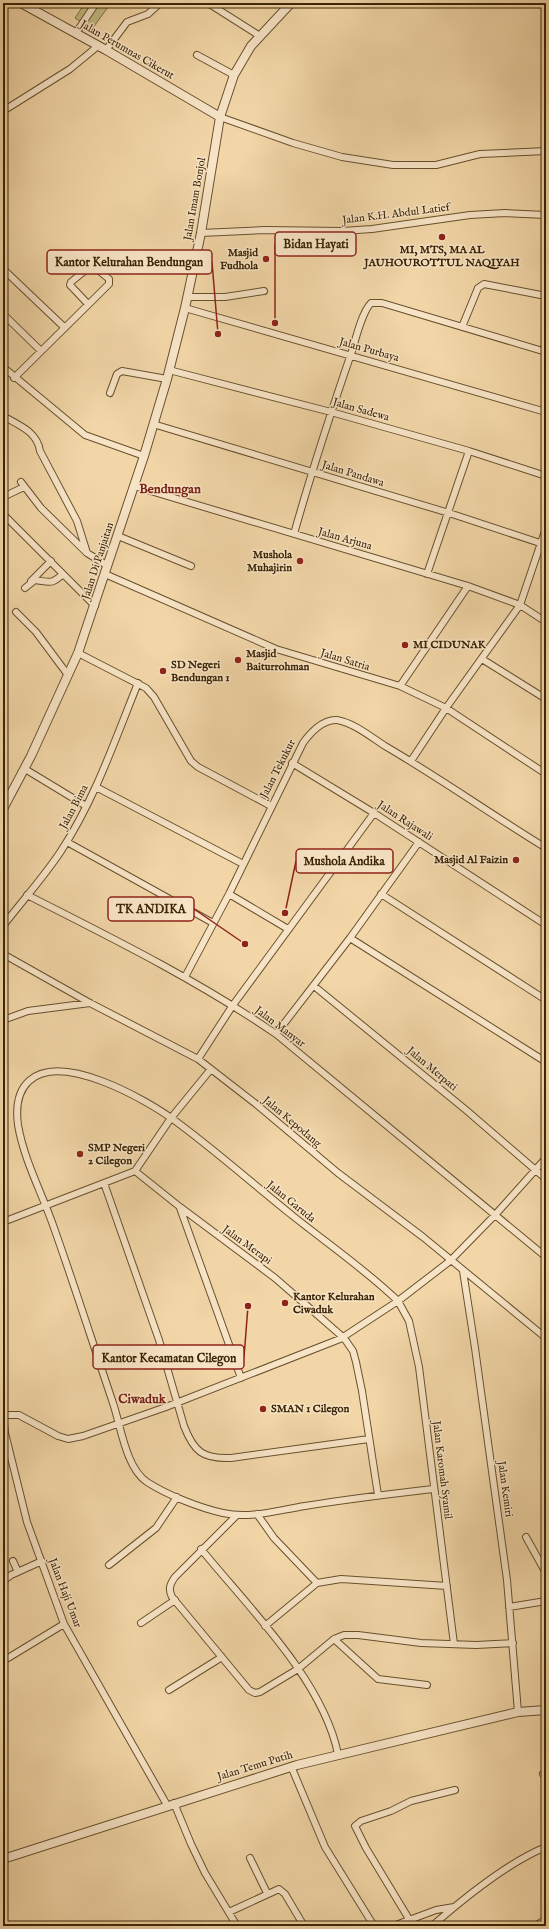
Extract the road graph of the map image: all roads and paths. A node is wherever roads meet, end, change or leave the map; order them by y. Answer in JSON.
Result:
{"nodes":[{"id":1,"x":21,"y":3,"type":"edge"},
{"id":2,"x":96,"y":3,"type":"edge"},
{"id":3,"x":160,"y":3,"type":"edge"},
{"id":4,"x":208,"y":3,"type":"edge"},
{"id":5,"x":291,"y":3,"type":"edge"},
{"id":6,"x":76,"y":33,"type":"junction"},
{"id":7,"x":260,"y":36,"type":"junction"},
{"id":8,"x":98,"y":46,"type":"junction"},
{"id":9,"x":106,"y":50,"type":"junction"},
{"id":10,"x":197,"y":55,"type":"dead end"},
{"id":11,"x":234,"y":75,"type":"junction"},
{"id":12,"x":3,"y":111,"type":"edge"},
{"id":13,"x":220,"y":118,"type":"junction"},
{"id":14,"x":546,"y":151,"type":"edge"},
{"id":15,"x":546,"y":215,"type":"edge"},
{"id":16,"x":200,"y":233,"type":"junction"},
{"id":17,"x":3,"y":269,"type":"edge"},
{"id":18,"x":264,"y":291,"type":"dead end"},
{"id":19,"x":546,"y":296,"type":"edge"},
{"id":20,"x":188,"y":297,"type":"junction"},
{"id":21,"x":88,"y":304,"type":"junction"},
{"id":22,"x":185,"y":308,"type":"junction"},
{"id":23,"x":3,"y":314,"type":"edge"},
{"id":24,"x":64,"y":327,"type":"junction"},
{"id":25,"x":462,"y":327,"type":"junction"},
{"id":26,"x":546,"y":343,"type":"edge"},
{"id":27,"x":41,"y":351,"type":"junction"},
{"id":28,"x":544,"y":351,"type":"edge"},
{"id":29,"x":350,"y":355,"type":"junction"},
{"id":30,"x":3,"y":367,"type":"edge"},
{"id":31,"x":169,"y":370,"type":"junction"},
{"id":32,"x":14,"y":378,"type":"junction"},
{"id":33,"x":167,"y":379,"type":"junction"},
{"id":34,"x":110,"y":393,"type":"dead end"},
{"id":35,"x":331,"y":412,"type":"junction"},
{"id":36,"x":546,"y":412,"type":"edge"},
{"id":37,"x":3,"y":416,"type":"edge"},
{"id":38,"x":153,"y":424,"type":"junction"},
{"id":39,"x":469,"y":451,"type":"junction"},
{"id":40,"x":144,"y":456,"type":"junction"},
{"id":41,"x":312,"y":472,"type":"junction"},
{"id":42,"x":546,"y":476,"type":"edge"},
{"id":43,"x":134,"y":486,"type":"junction"},
{"id":44,"x":3,"y":497,"type":"edge"},
{"id":45,"x":449,"y":513,"type":"junction"},
{"id":46,"x":3,"y":514,"type":"edge"},
{"id":47,"x":546,"y":528,"type":"edge"},
{"id":48,"x":294,"y":534,"type":"junction"},
{"id":49,"x":118,"y":536,"type":"junction"},
{"id":50,"x":544,"y":544,"type":"edge"},
{"id":51,"x":87,"y":552,"type":"junction"},
{"id":52,"x":51,"y":561,"type":"junction"},
{"id":53,"x":191,"y":566,"type":"dead end"},
{"id":54,"x":107,"y":570,"type":"junction"},
{"id":55,"x":63,"y":574,"type":"junction"},
{"id":56,"x":427,"y":574,"type":"junction"},
{"id":57,"x":32,"y":581,"type":"junction"},
{"id":58,"x":468,"y":586,"type":"junction"},
{"id":59,"x":25,"y":588,"type":"dead end"},
{"id":60,"x":520,"y":605,"type":"junction"},
{"id":61,"x":95,"y":606,"type":"junction"},
{"id":62,"x":16,"y":612,"type":"dead end"},
{"id":63,"x":546,"y":622,"type":"edge"},
{"id":64,"x":78,"y":653,"type":"junction"},
{"id":65,"x":482,"y":659,"type":"junction"},
{"id":66,"x":68,"y":675,"type":"junction"},
{"id":67,"x":138,"y":683,"type":"junction"},
{"id":68,"x":400,"y":686,"type":"junction"},
{"id":69,"x":546,"y":699,"type":"edge"},
{"id":70,"x":446,"y":708,"type":"junction"},
{"id":71,"x":412,"y":762,"type":"junction"},
{"id":72,"x":292,"y":764,"type":"junction"},
{"id":73,"x":25,"y":769,"type":"junction"},
{"id":74,"x":546,"y":774,"type":"edge"},
{"id":75,"x":96,"y":787,"type":"junction"},
{"id":76,"x":86,"y":806,"type":"junction"},
{"id":77,"x":271,"y":806,"type":"junction"},
{"id":78,"x":3,"y":809,"type":"edge"},
{"id":79,"x":374,"y":813,"type":"junction"},
{"id":80,"x":67,"y":842,"type":"junction"},
{"id":81,"x":419,"y":842,"type":"junction"},
{"id":82,"x":546,"y":848,"type":"edge"},
{"id":83,"x":243,"y":864,"type":"junction"},
{"id":84,"x":228,"y":894,"type":"junction"},
{"id":85,"x":382,"y":894,"type":"junction"},
{"id":86,"x":27,"y":895,"type":"junction"},
{"id":87,"x":213,"y":923,"type":"junction"},
{"id":88,"x":546,"y":924,"type":"edge"},
{"id":89,"x":3,"y":926,"type":"edge"},
{"id":90,"x":288,"y":929,"type":"junction"},
{"id":91,"x":350,"y":938,"type":"junction"},
{"id":92,"x":3,"y":954,"type":"edge"},
{"id":93,"x":185,"y":977,"type":"junction"},
{"id":94,"x":314,"y":986,"type":"junction"},
{"id":95,"x":546,"y":1000,"type":"edge"},
{"id":96,"x":90,"y":1003,"type":"junction"},
{"id":97,"x":233,"y":1005,"type":"junction"},
{"id":98,"x":3,"y":1020,"type":"edge"},
{"id":99,"x":276,"y":1034,"type":"junction"},
{"id":100,"x":198,"y":1059,"type":"junction"},
{"id":101,"x":546,"y":1062,"type":"edge"},
{"id":102,"x":211,"y":1069,"type":"junction"},
{"id":103,"x":171,"y":1118,"type":"junction"},
{"id":104,"x":546,"y":1158,"type":"edge"},
{"id":105,"x":535,"y":1169,"type":"junction"},
{"id":106,"x":135,"y":1171,"type":"junction"},
{"id":107,"x":546,"y":1179,"type":"edge"},
{"id":108,"x":104,"y":1183,"type":"junction"},
{"id":109,"x":45,"y":1206,"type":"junction"},
{"id":110,"x":180,"y":1207,"type":"junction"},
{"id":111,"x":495,"y":1215,"type":"junction"},
{"id":112,"x":3,"y":1222,"type":"edge"},
{"id":113,"x":546,"y":1257,"type":"edge"},
{"id":114,"x":450,"y":1260,"type":"junction"},
{"id":115,"x":463,"y":1271,"type":"junction"},
{"id":116,"x":398,"y":1301,"type":"junction"},
{"id":117,"x":344,"y":1338,"type":"junction"},
{"id":118,"x":546,"y":1338,"type":"edge"},
{"id":119,"x":240,"y":1378,"type":"junction"},
{"id":120,"x":177,"y":1403,"type":"junction"},
{"id":121,"x":3,"y":1415,"type":"edge"},
{"id":122,"x":120,"y":1423,"type":"junction"},
{"id":123,"x":369,"y":1439,"type":"junction"},
{"id":124,"x":433,"y":1489,"type":"junction"},
{"id":125,"x":378,"y":1495,"type":"junction"},
{"id":126,"x":177,"y":1497,"type":"junction"},
{"id":127,"x":258,"y":1514,"type":"junction"},
{"id":128,"x":237,"y":1515,"type":"junction"},
{"id":129,"x":526,"y":1537,"type":"dead end"},
{"id":130,"x":201,"y":1549,"type":"junction"},
{"id":131,"x":13,"y":1561,"type":"dead end"},
{"id":132,"x":42,"y":1561,"type":"junction"},
{"id":133,"x":109,"y":1565,"type":"dead end"},
{"id":134,"x":18,"y":1572,"type":"junction"},
{"id":135,"x":546,"y":1573,"type":"edge"},
{"id":136,"x":3,"y":1581,"type":"edge"},
{"id":137,"x":317,"y":1583,"type":"junction"},
{"id":138,"x":447,"y":1586,"type":"junction"},
{"id":139,"x":175,"y":1600,"type":"junction"},
{"id":140,"x":546,"y":1601,"type":"edge"},
{"id":141,"x":509,"y":1606,"type":"junction"},
{"id":142,"x":140,"y":1623,"type":"dead end"},
{"id":143,"x":64,"y":1624,"type":"junction"},
{"id":144,"x":265,"y":1626,"type":"junction"},
{"id":145,"x":334,"y":1639,"type":"junction"},
{"id":146,"x":513,"y":1643,"type":"junction"},
{"id":147,"x":454,"y":1644,"type":"junction"},
{"id":148,"x":8,"y":1658,"type":"dead end"},
{"id":149,"x":222,"y":1658,"type":"junction"},
{"id":150,"x":298,"y":1669,"type":"junction"},
{"id":151,"x":427,"y":1685,"type":"dead end"},
{"id":152,"x":169,"y":1690,"type":"dead end"},
{"id":153,"x":546,"y":1710,"type":"edge"},
{"id":154,"x":518,"y":1712,"type":"junction"},
{"id":155,"x":338,"y":1754,"type":"junction"},
{"id":156,"x":291,"y":1766,"type":"junction"},
{"id":157,"x":455,"y":1790,"type":"dead end"},
{"id":158,"x":171,"y":1804,"type":"junction"},
{"id":159,"x":546,"y":1847,"type":"edge"},
{"id":160,"x":250,"y":1858,"type":"dead end"},
{"id":161,"x":3,"y":1859,"type":"edge"},
{"id":162,"x":267,"y":1893,"type":"junction"},
{"id":163,"x":454,"y":1907,"type":"junction"},
{"id":164,"x":229,"y":1912,"type":"junction"},
{"id":165,"x":409,"y":1919,"type":"junction"},
{"id":166,"x":546,"y":1919,"type":"edge"},
{"id":167,"x":237,"y":1926,"type":"edge"},
{"id":168,"x":304,"y":1926,"type":"edge"},
{"id":169,"x":374,"y":1926,"type":"edge"},
{"id":170,"x":393,"y":1926,"type":"edge"},
{"id":171,"x":432,"y":1926,"type":"edge"},
{"id":172,"x":535,"y":1926,"type":"edge"}],
"edges":[{"from":1,"to":6,"type":"street","name":"Jalan Perumnas Cikerut"},
{"from":2,"to":6,"type":"street"},
{"from":3,"to":9,"type":"street"},
{"from":4,"to":7,"type":"street"},
{"from":5,"to":7,"type":"street","name":"Jalan Imam Bonjol"},
{"from":6,"to":8,"type":"street","name":"Jalan Perumnas Cikerut"},
{"from":7,"to":11,"type":"street","name":"Jalan Imam Bonjol"},
{"from":8,"to":9,"type":"street","name":"Jalan Perumnas Cikerut"},
{"from":8,"to":12,"type":"street"},
{"from":9,"to":13,"type":"street","name":"Jalan Perumnas Cikerut"},
{"from":10,"to":11,"type":"street"},
{"from":11,"to":13,"type":"street","name":"Jalan Imam Bonjol"},
{"from":13,"to":14,"type":"street"},
{"from":13,"to":16,"type":"street","name":"Jalan Imam Bonjol"},
{"from":15,"to":16,"type":"street","name":"Jalan K.H. Abdul Latief"},
{"from":16,"to":20,"type":"street","name":"Jalan Imam Bonjol"},
{"from":17,"to":24,"type":"street"},
{"from":18,"to":20,"type":"street"},
{"from":19,"to":25,"type":"street"},
{"from":20,"to":22,"type":"street","name":"Jalan Imam Bonjol"},
{"from":21,"to":21,"type":"street"},
{"from":21,"to":24,"type":"street"},
{"from":22,"to":29,"type":"street","name":"Jalan Purbaya"},
{"from":22,"to":31,"type":"street","name":"Jalan Di Panjaitan"},
{"from":23,"to":27,"type":"street"},
{"from":24,"to":27,"type":"street"},
{"from":25,"to":28,"type":"street"},
{"from":25,"to":29,"type":"street"},
{"from":26,"to":28,"type":"street"},
{"from":27,"to":32,"type":"street"},
{"from":29,"to":35,"type":"street"},
{"from":29,"to":36,"type":"street","name":"Jalan Purbaya"},
{"from":30,"to":32,"type":"street"},
{"from":31,"to":33,"type":"street","name":"Jalan Di Panjaitan"},
{"from":31,"to":35,"type":"street","name":"Jalan Sadewa"},
{"from":32,"to":40,"type":"street"},
{"from":33,"to":34,"type":"street"},
{"from":33,"to":38,"type":"street","name":"Jalan Di Panjaitan"},
{"from":35,"to":39,"type":"street","name":"Jalan Sadewa"},
{"from":35,"to":41,"type":"street"},
{"from":37,"to":51,"type":"street"},
{"from":38,"to":40,"type":"street","name":"Jalan Di Panjaitan"},
{"from":38,"to":41,"type":"street","name":"Jalan Pandawa"},
{"from":39,"to":42,"type":"street","name":"Jalan Sadewa"},
{"from":39,"to":45,"type":"street"},
{"from":40,"to":43,"type":"street","name":"Jalan Di Panjaitan"},
{"from":41,"to":45,"type":"street","name":"Jalan Pandawa"},
{"from":41,"to":48,"type":"street"},
{"from":43,"to":48,"type":"street","name":"Jalan Arjuna"},
{"from":43,"to":49,"type":"street","name":"Jalan Di Panjaitan"},
{"from":44,"to":51,"type":"street","name":"Jalan Satria"},
{"from":45,"to":50,"type":"street","name":"Jalan Pandawa"},
{"from":45,"to":56,"type":"street"},
{"from":46,"to":52,"type":"street"},
{"from":47,"to":50,"type":"street"},
{"from":48,"to":56,"type":"street","name":"Jalan Arjuna"},
{"from":49,"to":53,"type":"street"},
{"from":49,"to":54,"type":"street","name":"Jalan Di Panjaitan"},
{"from":50,"to":60,"type":"street"},
{"from":51,"to":54,"type":"street","name":"Jalan Satria"},
{"from":52,"to":55,"type":"street"},
{"from":52,"to":57,"type":"street"},
{"from":54,"to":61,"type":"street","name":"Jalan Di Panjaitan"},
{"from":54,"to":68,"type":"street","name":"Jalan Satria"},
{"from":55,"to":57,"type":"street"},
{"from":55,"to":61,"type":"street"},
{"from":56,"to":58,"type":"street","name":"Jalan Arjuna"},
{"from":57,"to":59,"type":"street"},
{"from":58,"to":60,"type":"street","name":"Jalan Arjuna"},
{"from":58,"to":68,"type":"street"},
{"from":60,"to":63,"type":"street","name":"Jalan Arjuna"},
{"from":60,"to":65,"type":"street"},
{"from":61,"to":64,"type":"street","name":"Jalan Di Panjaitan"},
{"from":62,"to":66,"type":"street"},
{"from":64,"to":66,"type":"street","name":"Jalan Di Panjaitan"},
{"from":64,"to":67,"type":"street"},
{"from":65,"to":69,"type":"street"},
{"from":65,"to":70,"type":"street"},
{"from":66,"to":73,"type":"street","name":"Jalan Di Panjaitan"},
{"from":67,"to":75,"type":"street","name":"Jalan Bima"},
{"from":67,"to":77,"type":"street"},
{"from":68,"to":70,"type":"street","name":"Jalan Satria"},
{"from":70,"to":71,"type":"street"},
{"from":70,"to":74,"type":"street","name":"Jalan Satria"},
{"from":71,"to":72,"type":"street","name":"Jalan Tekukur"},
{"from":71,"to":82,"type":"street","name":"Jalan Tekukur"},
{"from":72,"to":77,"type":"street","name":"Jalan Tekukur"},
{"from":72,"to":79,"type":"street","name":"Jalan Rajawali"},
{"from":73,"to":76,"type":"street"},
{"from":73,"to":78,"type":"street","name":"Jalan Di Panjaitan"},
{"from":75,"to":76,"type":"street","name":"Jalan Bima"},
{"from":75,"to":83,"type":"street"},
{"from":76,"to":80,"type":"street","name":"Jalan Bima"},
{"from":77,"to":83,"type":"street","name":"Jalan Tekukur"},
{"from":79,"to":81,"type":"street","name":"Jalan Rajawali"},
{"from":79,"to":90,"type":"street"},
{"from":80,"to":86,"type":"street","name":"Jalan Bima"},
{"from":80,"to":87,"type":"street"},
{"from":81,"to":85,"type":"street"},
{"from":81,"to":88,"type":"street","name":"Jalan Rajawali"},
{"from":83,"to":84,"type":"street","name":"Jalan Tekukur"},
{"from":84,"to":87,"type":"street","name":"Jalan Tekukur"},
{"from":84,"to":90,"type":"street"},
{"from":85,"to":91,"type":"street"},
{"from":85,"to":95,"type":"street"},
{"from":86,"to":89,"type":"street","name":"Jalan Bima"},
{"from":86,"to":93,"type":"street","name":"Jalan Manyar"},
{"from":87,"to":93,"type":"street","name":"Jalan Tekukur"},
{"from":90,"to":97,"type":"street"},
{"from":91,"to":94,"type":"street"},
{"from":91,"to":101,"type":"street"},
{"from":92,"to":96,"type":"street","name":"Jalan Kepodang"},
{"from":93,"to":97,"type":"street","name":"Jalan Manyar"},
{"from":94,"to":99,"type":"street"},
{"from":94,"to":105,"type":"street","name":"Jalan Merpati"},
{"from":96,"to":98,"type":"street"},
{"from":96,"to":100,"type":"street","name":"Jalan Kepodang"},
{"from":97,"to":99,"type":"street","name":"Jalan Manyar"},
{"from":97,"to":100,"type":"street"},
{"from":99,"to":111,"type":"street","name":"Jalan Manyar"},
{"from":100,"to":102,"type":"street","name":"Jalan Kepodang"},
{"from":102,"to":103,"type":"street"},
{"from":102,"to":114,"type":"street","name":"Jalan Kepodang"},
{"from":103,"to":106,"type":"street"},
{"from":103,"to":109,"type":"street","name":"Jalan Garuda"},
{"from":103,"to":116,"type":"street","name":"Jalan Garuda"},
{"from":104,"to":105,"type":"street"},
{"from":105,"to":107,"type":"street","name":"Jalan Merpati"},
{"from":105,"to":111,"type":"street"},
{"from":106,"to":108,"type":"street"},
{"from":106,"to":110,"type":"street","name":"Jalan Merapi"},
{"from":108,"to":109,"type":"street"},
{"from":108,"to":120,"type":"street"},
{"from":109,"to":112,"type":"street"},
{"from":109,"to":122,"type":"street","name":"Jalan Garuda"},
{"from":110,"to":117,"type":"street","name":"Jalan Merapi"},
{"from":110,"to":119,"type":"street"},
{"from":111,"to":113,"type":"street","name":"Jalan Manyar"},
{"from":111,"to":114,"type":"street"},
{"from":114,"to":115,"type":"street","name":"Jalan Kepodang"},
{"from":114,"to":116,"type":"street"},
{"from":115,"to":118,"type":"street","name":"Jalan Kepodang"},
{"from":115,"to":141,"type":"street","name":"Jalan Kemiri"},
{"from":116,"to":117,"type":"street"},
{"from":116,"to":124,"type":"street","name":"Jalan Karomah Syamil"},
{"from":117,"to":119,"type":"street"},
{"from":117,"to":123,"type":"street","name":"Jalan Merapi"},
{"from":119,"to":120,"type":"street"},
{"from":120,"to":122,"type":"street"},
{"from":120,"to":123,"type":"street"},
{"from":121,"to":122,"type":"street"},
{"from":121,"to":132,"type":"street","name":"Jalan Haji Umar"},
{"from":122,"to":126,"type":"street","name":"Jalan Garuda"},
{"from":123,"to":125,"type":"street","name":"Jalan Merapi"},
{"from":124,"to":125,"type":"street","name":"Jalan Garuda"},
{"from":124,"to":138,"type":"street","name":"Jalan Karomah Syamil"},
{"from":125,"to":127,"type":"street","name":"Jalan Garuda"},
{"from":126,"to":128,"type":"street","name":"Jalan Garuda"},
{"from":126,"to":133,"type":"street"},
{"from":127,"to":128,"type":"street","name":"Jalan Garuda"},
{"from":127,"to":137,"type":"street"},
{"from":128,"to":130,"type":"street"},
{"from":129,"to":135,"type":"street"},
{"from":130,"to":139,"type":"street"},
{"from":130,"to":144,"type":"street"},
{"from":131,"to":134,"type":"street"},
{"from":132,"to":134,"type":"street"},
{"from":132,"to":143,"type":"street","name":"Jalan Haji Umar"},
{"from":134,"to":136,"type":"street"},
{"from":137,"to":138,"type":"street"},
{"from":137,"to":144,"type":"street"},
{"from":138,"to":147,"type":"street","name":"Jalan Karomah Syamil"},
{"from":139,"to":142,"type":"street"},
{"from":139,"to":149,"type":"street"},
{"from":140,"to":141,"type":"street"},
{"from":141,"to":146,"type":"street","name":"Jalan Kemiri"},
{"from":143,"to":148,"type":"street"},
{"from":143,"to":158,"type":"street","name":"Jalan Haji Umar"},
{"from":144,"to":150,"type":"street"},
{"from":145,"to":147,"type":"street"},
{"from":145,"to":150,"type":"street"},
{"from":145,"to":151,"type":"street"},
{"from":146,"to":147,"type":"street"},
{"from":146,"to":154,"type":"street","name":"Jalan Kemiri"},
{"from":149,"to":150,"type":"street"},
{"from":149,"to":152,"type":"street"},
{"from":150,"to":155,"type":"street"},
{"from":153,"to":154,"type":"street","name":"Jalan Temu Putih"},
{"from":154,"to":155,"type":"street","name":"Jalan Temu Putih"},
{"from":155,"to":156,"type":"street","name":"Jalan Temu Putih"},
{"from":156,"to":158,"type":"street","name":"Jalan Temu Putih"},
{"from":156,"to":169,"type":"street"},
{"from":157,"to":165,"type":"street"},
{"from":158,"to":161,"type":"street","name":"Jalan Temu Putih"},
{"from":158,"to":164,"type":"street","name":"Jalan Haji Umar"},
{"from":159,"to":163,"type":"street"},
{"from":160,"to":162,"type":"street"},
{"from":162,"to":164,"type":"street"},
{"from":162,"to":168,"type":"street"},
{"from":163,"to":165,"type":"street"},
{"from":163,"to":171,"type":"street"},
{"from":164,"to":167,"type":"street","name":"Jalan Haji Umar"},
{"from":165,"to":170,"type":"street"},
{"from":166,"to":172,"type":"street"}]}
